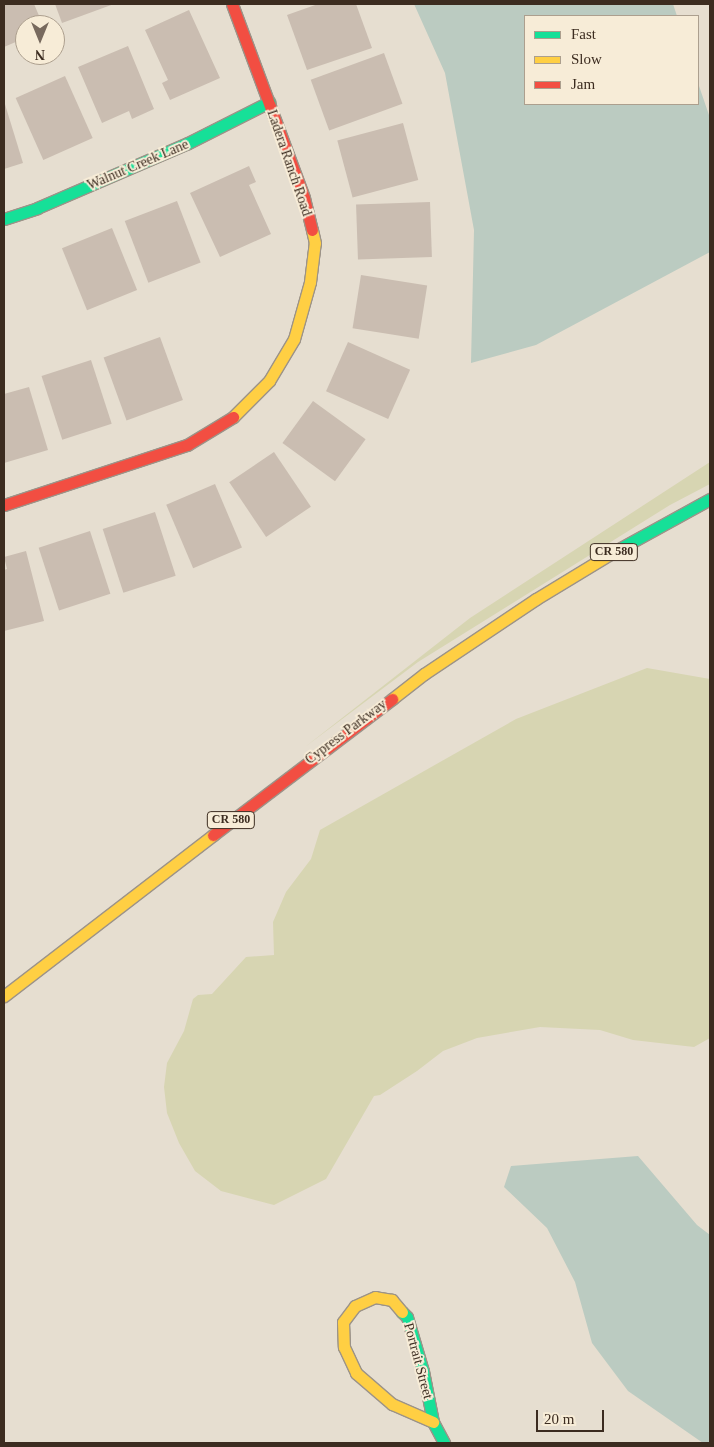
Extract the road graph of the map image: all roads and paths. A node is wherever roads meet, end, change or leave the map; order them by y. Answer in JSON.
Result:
{"nodes":[{"id":1,"x":232,"y":4,"type":"edge"},
{"id":2,"x":268,"y":102,"type":"junction"},
{"id":3,"x":4,"y":218,"type":"edge"},
{"id":4,"x":710,"y":499,"type":"edge"},
{"id":5,"x":4,"y":505,"type":"edge"},
{"id":6,"x":4,"y":996,"type":"edge"},
{"id":7,"x":434,"y":1422,"type":"junction"},
{"id":8,"x":444,"y":1443,"type":"edge"}],
"edges":[{"from":1,"to":2,"type":"street","name":"Ladera Ranch Road"},
{"from":2,"to":3,"type":"street","name":"Walnut Creek Lane"},
{"from":2,"to":5,"type":"street","name":"Ladera Ranch Road"},
{"from":4,"to":6,"type":"street","name":"Cypress Parkway","number":"CR 580"},
{"from":7,"to":7,"type":"street","name":"Portrait Street"},
{"from":7,"to":8,"type":"street","name":"Portrait Street"}]}
